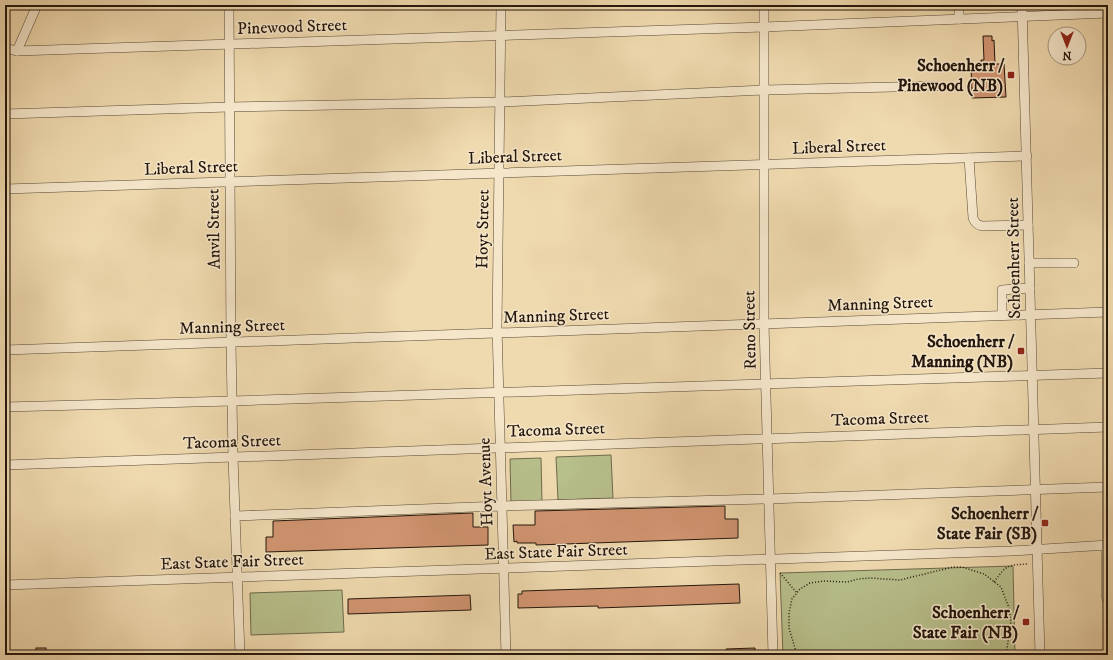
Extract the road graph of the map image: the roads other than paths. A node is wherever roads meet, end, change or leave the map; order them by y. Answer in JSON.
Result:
{"nodes":[{"id":1,"x":37,"y":5,"type":"edge"},
{"id":2,"x":229,"y":5,"type":"edge"},
{"id":3,"x":501,"y":5,"type":"edge"},
{"id":4,"x":764,"y":5,"type":"edge"},
{"id":5,"x":959,"y":5,"type":"edge"},
{"id":6,"x":1022,"y":5,"type":"edge"},
{"id":7,"x":1108,"y":13,"type":"edge"},
{"id":8,"x":1022,"y":16,"type":"junction"},
{"id":9,"x":959,"y":19,"type":"junction"},
{"id":10,"x":764,"y":27,"type":"junction"},
{"id":11,"x":501,"y":35,"type":"junction"},
{"id":12,"x":229,"y":44,"type":"junction"},
{"id":13,"x":5,"y":49,"type":"edge"},
{"id":14,"x":17,"y":51,"type":"junction"},
{"id":15,"x":936,"y":86,"type":"dead end"},
{"id":16,"x":764,"y":90,"type":"junction"},
{"id":17,"x":500,"y":102,"type":"junction"},
{"id":18,"x":229,"y":107,"type":"junction"},
{"id":19,"x":5,"y":114,"type":"edge"},
{"id":20,"x":1027,"y":156,"type":"junction"},
{"id":21,"x":969,"y":158,"type":"junction"},
{"id":22,"x":764,"y":165,"type":"junction"},
{"id":23,"x":499,"y":173,"type":"junction"},
{"id":24,"x":229,"y":182,"type":"junction"},
{"id":25,"x":5,"y":189,"type":"edge"},
{"id":26,"x":1028,"y":225,"type":"junction"},
{"id":27,"x":1029,"y":263,"type":"junction"},
{"id":28,"x":1074,"y":263,"type":"dead end"},
{"id":29,"x":1030,"y":288,"type":"junction"},
{"id":30,"x":1108,"y":312,"type":"edge"},
{"id":31,"x":1031,"y":314,"type":"junction"},
{"id":32,"x":1002,"y":315,"type":"junction"},
{"id":33,"x":764,"y":324,"type":"junction"},
{"id":34,"x":497,"y":333,"type":"junction"},
{"id":35,"x":230,"y":342,"type":"junction"},
{"id":36,"x":5,"y":350,"type":"edge"},
{"id":37,"x":1108,"y":373,"type":"edge"},
{"id":38,"x":1032,"y":374,"type":"junction"},
{"id":39,"x":765,"y":384,"type":"junction"},
{"id":40,"x":499,"y":393,"type":"junction"},
{"id":41,"x":232,"y":401,"type":"junction"},
{"id":42,"x":5,"y":407,"type":"edge"},
{"id":43,"x":1108,"y":427,"type":"edge"},
{"id":44,"x":1034,"y":429,"type":"junction"},
{"id":45,"x":767,"y":438,"type":"junction"},
{"id":46,"x":500,"y":447,"type":"junction"},
{"id":47,"x":233,"y":457,"type":"junction"},
{"id":48,"x":5,"y":465,"type":"edge"},
{"id":49,"x":1108,"y":487,"type":"edge"},
{"id":50,"x":1036,"y":489,"type":"junction"},
{"id":51,"x":768,"y":499,"type":"junction"},
{"id":52,"x":502,"y":506,"type":"junction"},
{"id":53,"x":235,"y":516,"type":"junction"},
{"id":54,"x":1107,"y":545,"type":"edge"},
{"id":55,"x":1037,"y":549,"type":"junction"},
{"id":56,"x":770,"y":559,"type":"junction"},
{"id":57,"x":503,"y":569,"type":"junction"},
{"id":58,"x":238,"y":577,"type":"junction"},
{"id":59,"x":5,"y":585,"type":"edge"},
{"id":60,"x":1108,"y":602,"type":"edge"},
{"id":61,"x":240,"y":655,"type":"edge"},
{"id":62,"x":506,"y":655,"type":"edge"},
{"id":63,"x":773,"y":655,"type":"edge"},
{"id":64,"x":1040,"y":655,"type":"edge"}],
"edges":[{"from":1,"to":14,"type":"street"},
{"from":2,"to":12,"type":"street","name":"Anvil Street"},
{"from":3,"to":11,"type":"street","name":"Hoyt Street"},
{"from":4,"to":10,"type":"street","name":"Reno Street"},
{"from":5,"to":9,"type":"street"},
{"from":6,"to":8,"type":"street","name":"Schoenherr Street"},
{"from":7,"to":8,"type":"street","name":"Pinewood Street"},
{"from":8,"to":9,"type":"street","name":"Pinewood Street"},
{"from":8,"to":20,"type":"street","name":"Schoenherr Street"},
{"from":9,"to":10,"type":"street","name":"Pinewood Street"},
{"from":10,"to":11,"type":"street","name":"Pinewood Street"},
{"from":10,"to":16,"type":"street","name":"Reno Street"},
{"from":11,"to":12,"type":"street","name":"Pinewood Street"},
{"from":11,"to":17,"type":"street","name":"Hoyt Street"},
{"from":12,"to":14,"type":"street","name":"Pinewood Street"},
{"from":12,"to":18,"type":"street","name":"Anvil Street"},
{"from":13,"to":14,"type":"street","name":"Pinewood Street"},
{"from":15,"to":16,"type":"street"},
{"from":16,"to":17,"type":"street"},
{"from":16,"to":22,"type":"street","name":"Reno Street"},
{"from":17,"to":18,"type":"street"},
{"from":17,"to":23,"type":"street","name":"Hoyt Street"},
{"from":18,"to":19,"type":"street"},
{"from":18,"to":24,"type":"street","name":"Anvil Street"},
{"from":20,"to":21,"type":"street","name":"Liberal Street"},
{"from":20,"to":26,"type":"street","name":"Schoenherr Street"},
{"from":21,"to":22,"type":"street","name":"Liberal Street"},
{"from":21,"to":26,"type":"street"},
{"from":22,"to":23,"type":"street","name":"Liberal Street"},
{"from":22,"to":33,"type":"street","name":"Reno Street"},
{"from":23,"to":24,"type":"street","name":"Liberal Street"},
{"from":23,"to":34,"type":"street","name":"Hoyt Street"},
{"from":24,"to":25,"type":"street","name":"Liberal Street"},
{"from":24,"to":35,"type":"street","name":"Anvil Street"},
{"from":26,"to":27,"type":"street","name":"Schoenherr Street"},
{"from":27,"to":28,"type":"street"},
{"from":27,"to":29,"type":"street","name":"Schoenherr Street"},
{"from":29,"to":31,"type":"street","name":"Schoenherr Street"},
{"from":29,"to":32,"type":"street"},
{"from":30,"to":31,"type":"street","name":"Manning Street"},
{"from":31,"to":32,"type":"street","name":"Manning Street"},
{"from":31,"to":38,"type":"street","name":"Schoenherr Street"},
{"from":32,"to":33,"type":"street","name":"Manning Street"},
{"from":33,"to":34,"type":"street","name":"Manning Street"},
{"from":33,"to":39,"type":"street","name":"Reno Street"},
{"from":34,"to":35,"type":"street","name":"Manning Street"},
{"from":34,"to":40,"type":"street","name":"Hoyt Avenue"},
{"from":35,"to":36,"type":"street","name":"Manning Street"},
{"from":35,"to":41,"type":"street","name":"Anvil Street"},
{"from":37,"to":38,"type":"street"},
{"from":38,"to":39,"type":"street"},
{"from":38,"to":44,"type":"street","name":"Schoenherr Street"},
{"from":39,"to":40,"type":"street"},
{"from":39,"to":45,"type":"street","name":"Reno Street"},
{"from":40,"to":41,"type":"street"},
{"from":40,"to":46,"type":"street","name":"Hoyt Avenue"},
{"from":41,"to":42,"type":"street"},
{"from":41,"to":47,"type":"street","name":"Anvil Street"},
{"from":43,"to":44,"type":"street","name":"Tacoma Street"},
{"from":44,"to":45,"type":"street","name":"Tacoma Street"},
{"from":44,"to":50,"type":"street","name":"Schoenherr Street"},
{"from":45,"to":46,"type":"street","name":"Tacoma Street"},
{"from":45,"to":51,"type":"street","name":"Reno Street"},
{"from":46,"to":47,"type":"street","name":"Tacoma Street"},
{"from":46,"to":52,"type":"street","name":"Hoyt Avenue"},
{"from":47,"to":48,"type":"street","name":"Tacoma Street"},
{"from":47,"to":53,"type":"street","name":"Anvil Street"},
{"from":49,"to":50,"type":"street"},
{"from":50,"to":51,"type":"street"},
{"from":50,"to":55,"type":"street","name":"Schoenherr Street"},
{"from":51,"to":52,"type":"street"},
{"from":51,"to":56,"type":"street","name":"Reno Street"},
{"from":52,"to":53,"type":"street"},
{"from":52,"to":57,"type":"street","name":"Hoyt Avenue"},
{"from":53,"to":58,"type":"street","name":"Anvil Street"},
{"from":54,"to":55,"type":"street","name":"East State Fair Street"},
{"from":54,"to":60,"type":"street"},
{"from":55,"to":56,"type":"street","name":"East State Fair Street"},
{"from":55,"to":64,"type":"street","name":"Schoenherr Street"},
{"from":56,"to":57,"type":"street","name":"East State Fair Street"},
{"from":56,"to":63,"type":"street","name":"Reno Street"},
{"from":57,"to":58,"type":"street","name":"East State Fair Street"},
{"from":57,"to":62,"type":"street","name":"Hoyt Avenue"},
{"from":58,"to":59,"type":"street","name":"East State Fair Street"},
{"from":58,"to":61,"type":"street","name":"Anvil Street"}]}
